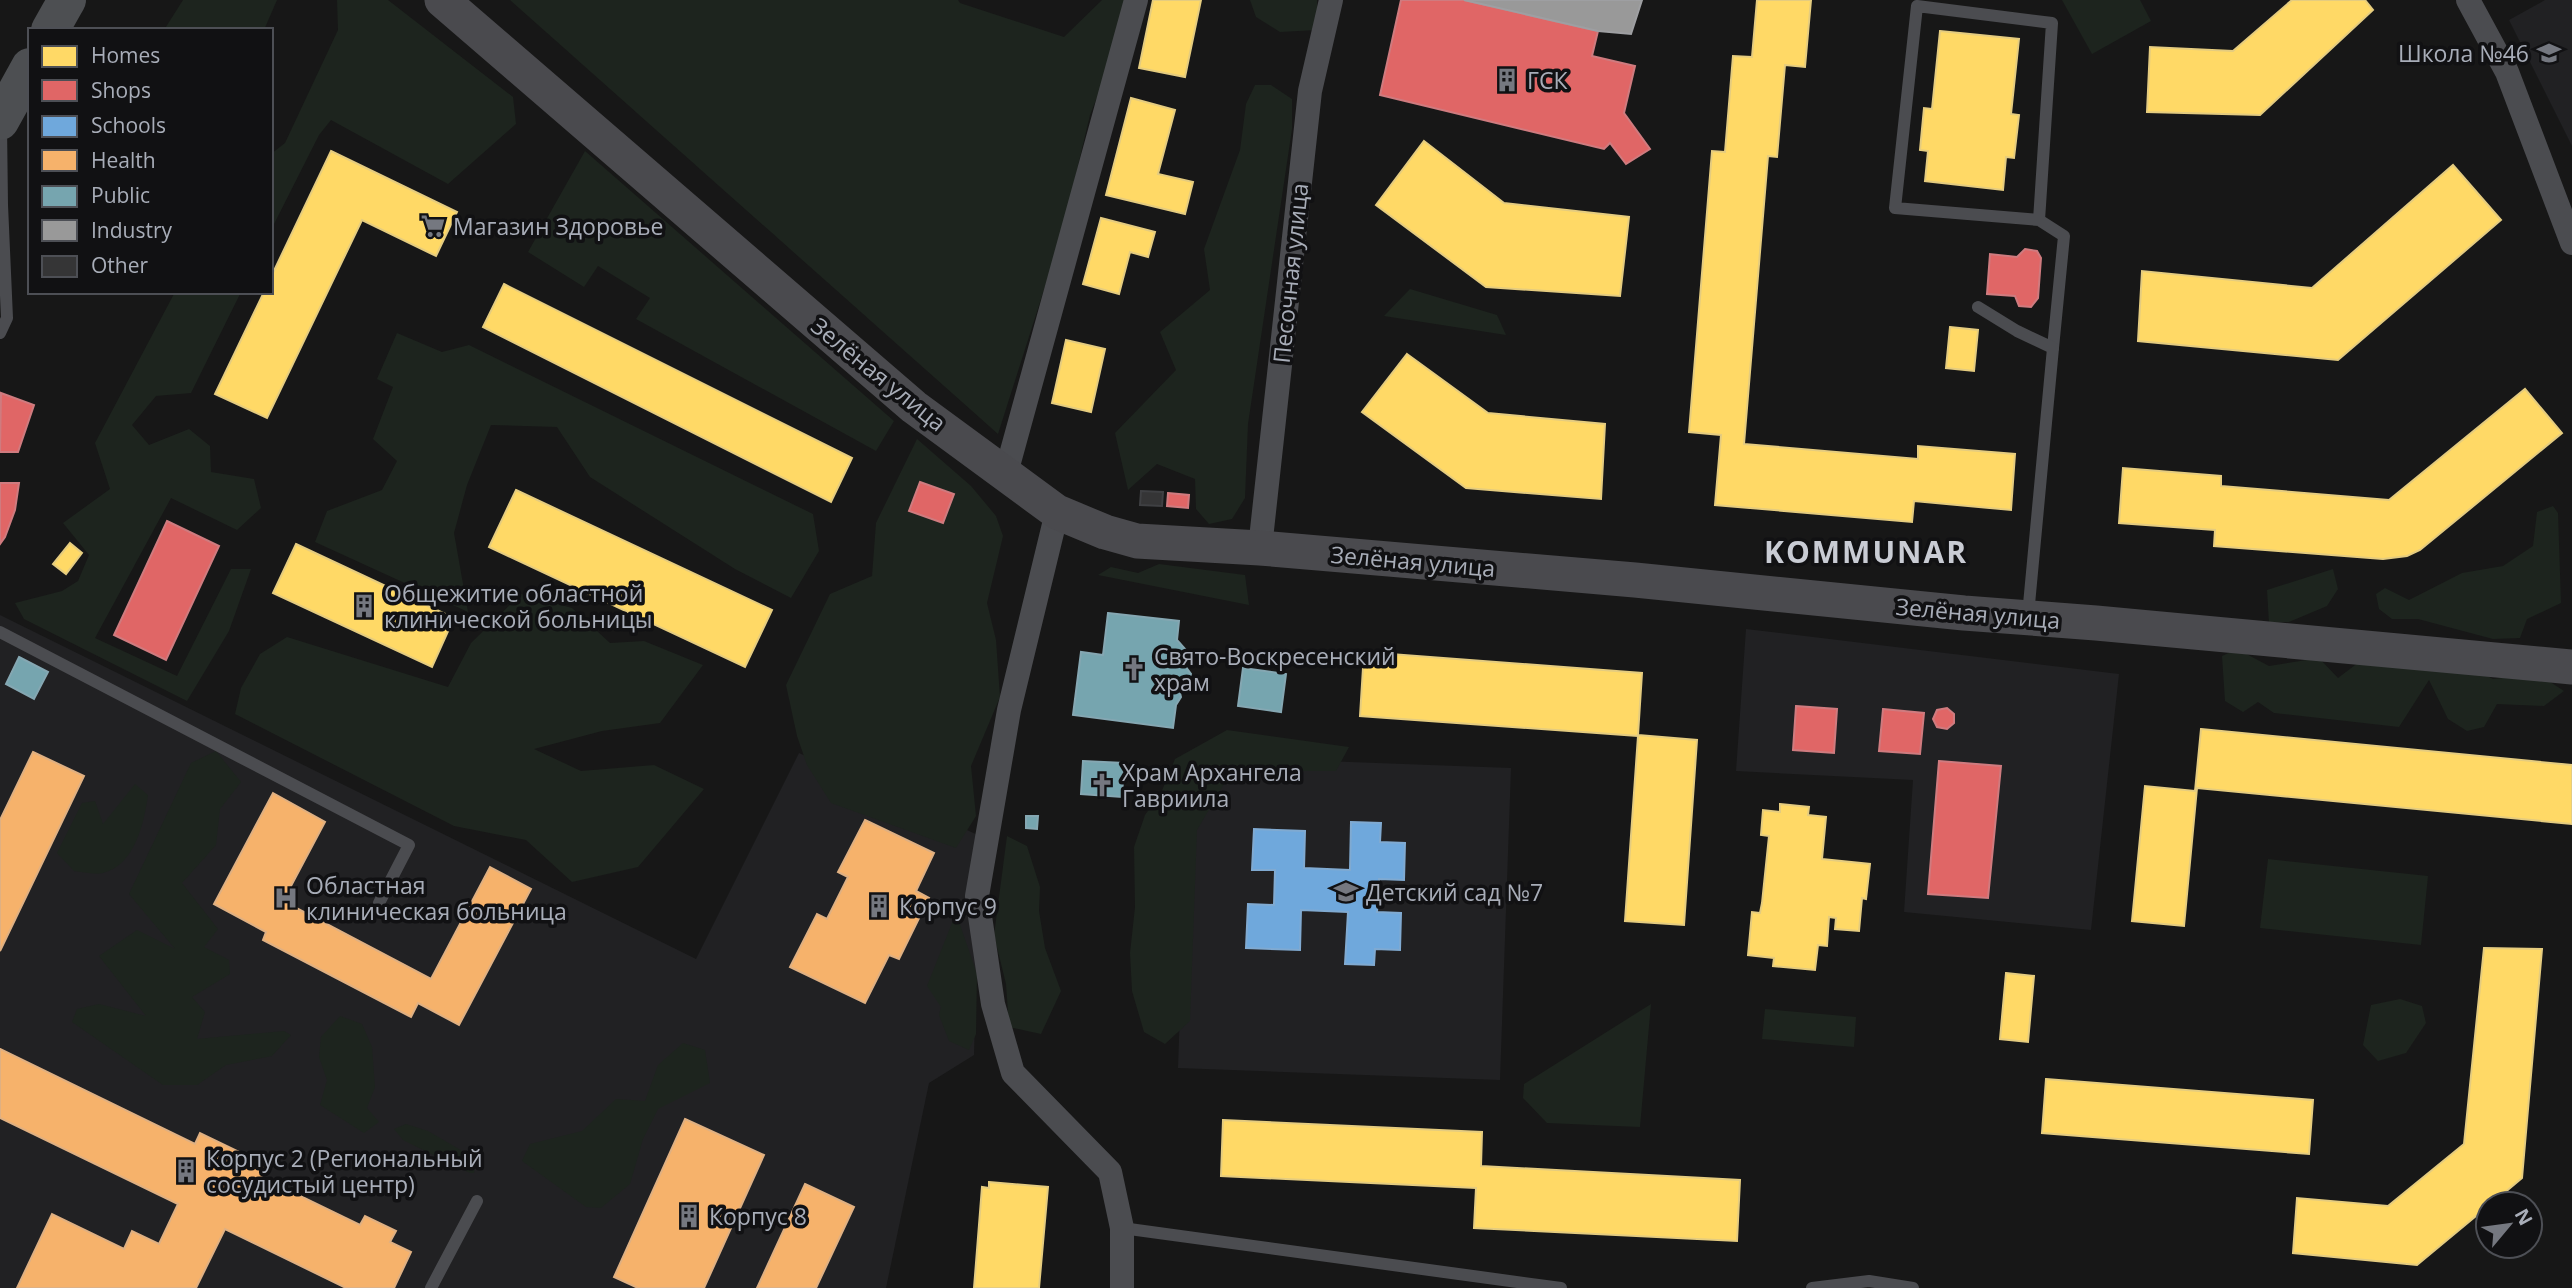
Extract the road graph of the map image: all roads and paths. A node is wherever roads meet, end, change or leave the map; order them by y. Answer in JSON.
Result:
{"nodes":[{"id":1,"x":67,"y":0,"type":"edge"},
{"id":2,"x":442,"y":0,"type":"edge"},
{"id":3,"x":1136,"y":0,"type":"edge"},
{"id":4,"x":1331,"y":0,"type":"edge"},
{"id":5,"x":2468,"y":0,"type":"edge"},
{"id":6,"x":51,"y":28,"type":"edge"},
{"id":7,"x":28,"y":71,"type":"edge"},
{"id":8,"x":1,"y":120,"type":"edge"},
{"id":9,"x":2039,"y":220,"type":"junction"},
{"id":10,"x":2572,"y":243,"type":"edge"},
{"id":11,"x":1978,"y":307,"type":"dead end"},
{"id":12,"x":0,"y":333,"type":"edge"},
{"id":13,"x":2053,"y":348,"type":"junction"},
{"id":14,"x":1006,"y":473,"type":"junction"},
{"id":15,"x":1057,"y":513,"type":"junction"},
{"id":16,"x":1260,"y":548,"type":"junction"},
{"id":17,"x":2028,"y":617,"type":"junction"},
{"id":18,"x":0,"y":632,"type":"edge"},
{"id":19,"x":2572,"y":667,"type":"edge"},
{"id":20,"x":379,"y":903,"type":"dead end"},
{"id":21,"x":477,"y":1201,"type":"dead end"},
{"id":22,"x":1122,"y":1228,"type":"junction"},
{"id":23,"x":431,"y":1288,"type":"edge"},
{"id":24,"x":1122,"y":1288,"type":"edge"},
{"id":25,"x":1561,"y":1288,"type":"edge"},
{"id":26,"x":1812,"y":1288,"type":"edge"},
{"id":27,"x":1913,"y":1288,"type":"edge"}],
"edges":[{"from":1,"to":6,"type":"main road"},
{"from":2,"to":14,"type":"street","name":"Зелёная улица"},
{"from":3,"to":14,"type":"street"},
{"from":4,"to":16,"type":"street","name":"Песочная улица"},
{"from":5,"to":10,"type":"street"},
{"from":7,"to":8,"type":"main road"},
{"from":8,"to":12,"type":"lane"},
{"from":9,"to":9,"type":"lane"},
{"from":9,"to":13,"type":"lane"},
{"from":11,"to":13,"type":"lane"},
{"from":13,"to":17,"type":"lane"},
{"from":14,"to":15,"type":"street","name":"Зелёная улица"},
{"from":15,"to":16,"type":"street","name":"Зелёная улица"},
{"from":15,"to":22,"type":"street"},
{"from":16,"to":17,"type":"street","name":"Зелёная улица"},
{"from":17,"to":19,"type":"street","name":"Зелёная улица"},
{"from":18,"to":20,"type":"lane"},
{"from":21,"to":23,"type":"lane"},
{"from":22,"to":24,"type":"street"},
{"from":22,"to":25,"type":"lane"},
{"from":26,"to":27,"type":"lane"}]}
